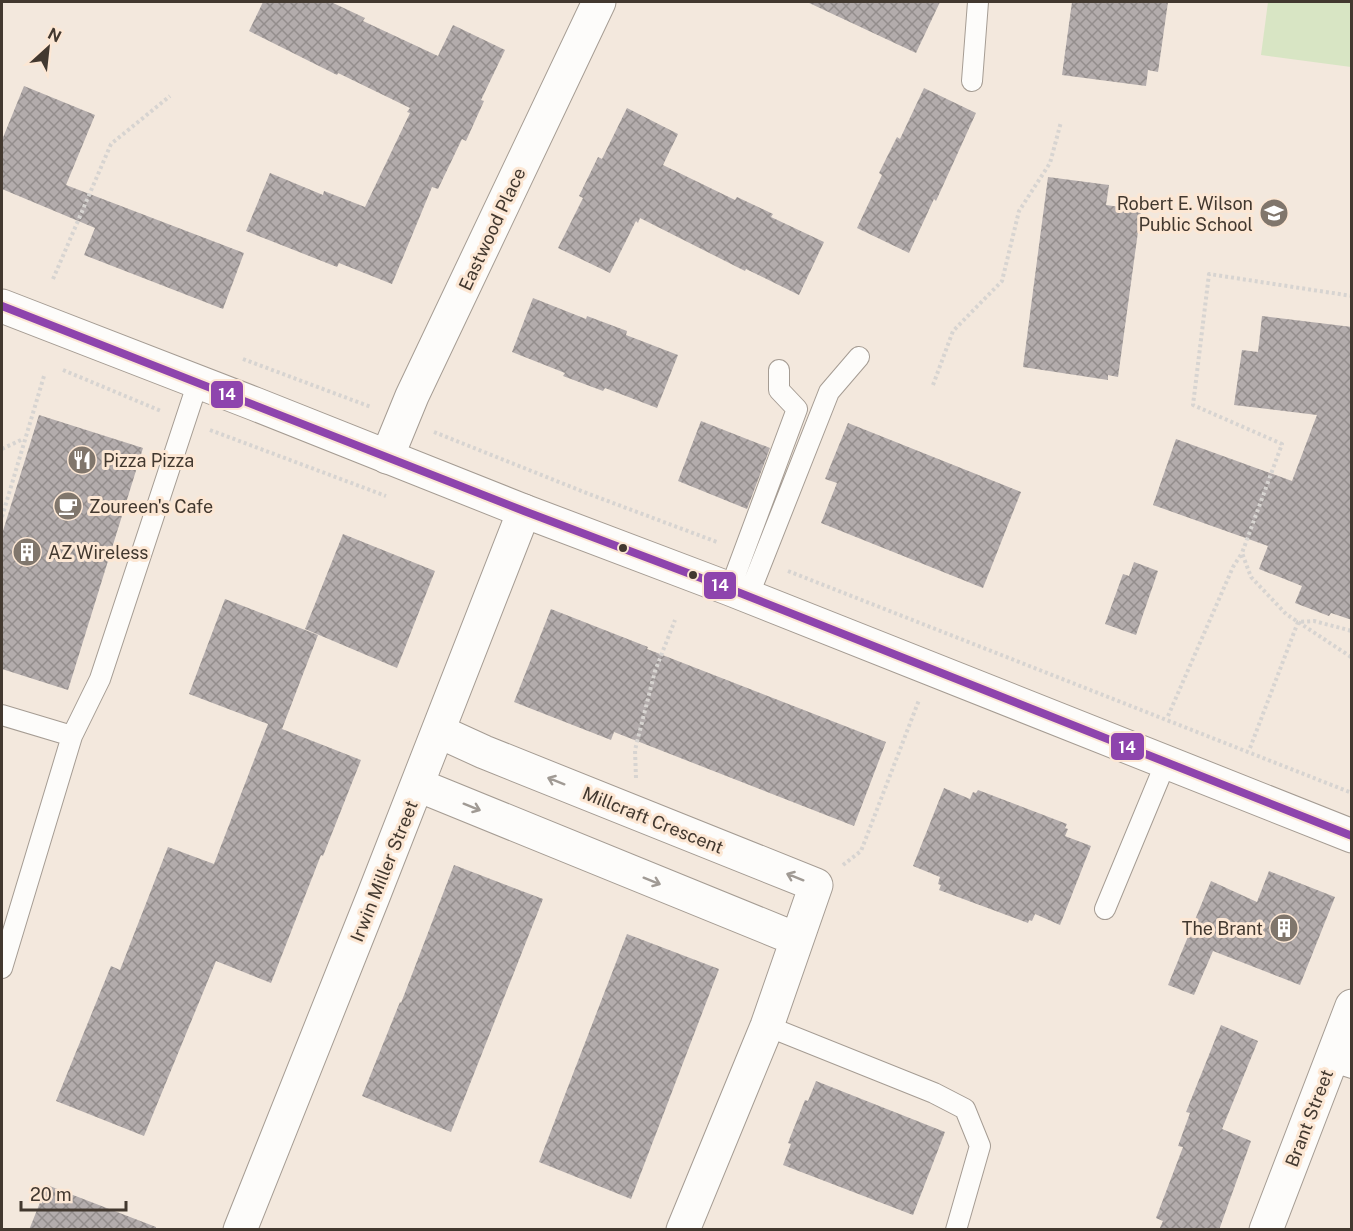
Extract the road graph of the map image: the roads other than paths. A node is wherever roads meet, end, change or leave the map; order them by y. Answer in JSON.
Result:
{"nodes":[{"id":1,"x":599,"y":2,"type":"edge"},
{"id":2,"x":978,"y":2,"type":"edge"},
{"id":3,"x":972,"y":81,"type":"dead end"},
{"id":4,"x":2,"y":306,"type":"edge"},
{"id":5,"x":859,"y":357,"type":"dead end"},
{"id":6,"x":779,"y":370,"type":"dead end"},
{"id":7,"x":198,"y":382,"type":"junction"},
{"id":8,"x":387,"y":457,"type":"junction"},
{"id":9,"x":524,"y":511,"type":"junction"},
{"id":10,"x":739,"y":593,"type":"junction"},
{"id":11,"x":2,"y":715,"type":"edge"},
{"id":12,"x":438,"y":731,"type":"junction"},
{"id":13,"x":72,"y":736,"type":"junction"},
{"id":14,"x":1166,"y":762,"type":"junction"},
{"id":15,"x":418,"y":785,"type":"junction"},
{"id":16,"x":1352,"y":836,"type":"edge"},
{"id":17,"x":1105,"y":909,"type":"dead end"},
{"id":18,"x":796,"y":939,"type":"junction"},
{"id":19,"x":2,"y":968,"type":"edge"},
{"id":20,"x":1352,"y":1005,"type":"edge"},
{"id":21,"x":767,"y":1026,"type":"junction"},
{"id":22,"x":1341,"y":1065,"type":"edge"},
{"id":23,"x":240,"y":1230,"type":"edge"},
{"id":24,"x":683,"y":1230,"type":"edge"},
{"id":25,"x":956,"y":1230,"type":"edge"},
{"id":26,"x":1266,"y":1230,"type":"edge"}],
"edges":[{"from":1,"to":8,"type":"street","name":"Eastwood Place"},
{"from":2,"to":3,"type":"lane"},
{"from":4,"to":7,"type":"street"},
{"from":5,"to":10,"type":"lane"},
{"from":6,"to":10,"type":"lane"},
{"from":7,"to":8,"type":"street"},
{"from":7,"to":13,"type":"lane"},
{"from":8,"to":9,"type":"street"},
{"from":9,"to":10,"type":"street"},
{"from":9,"to":12,"type":"street","name":"Irwin Miller Street"},
{"from":10,"to":14,"type":"street"},
{"from":11,"to":13,"type":"lane"},
{"from":12,"to":15,"type":"street","name":"Irwin Miller Street"},
{"from":18,"to":12,"type":"street","name":"Millcraft Crescent","one_way":true},
{"from":13,"to":19,"type":"lane"},
{"from":14,"to":16,"type":"street"},
{"from":14,"to":17,"type":"lane"},
{"from":15,"to":18,"type":"street","one_way":true},
{"from":15,"to":23,"type":"street","name":"Irwin Miller Street"},
{"from":18,"to":21,"type":"street"},
{"from":20,"to":22,"type":"street","name":"Brant Street"},
{"from":21,"to":24,"type":"street"},
{"from":21,"to":25,"type":"lane"},
{"from":22,"to":26,"type":"street","name":"Brant Street"}]}
